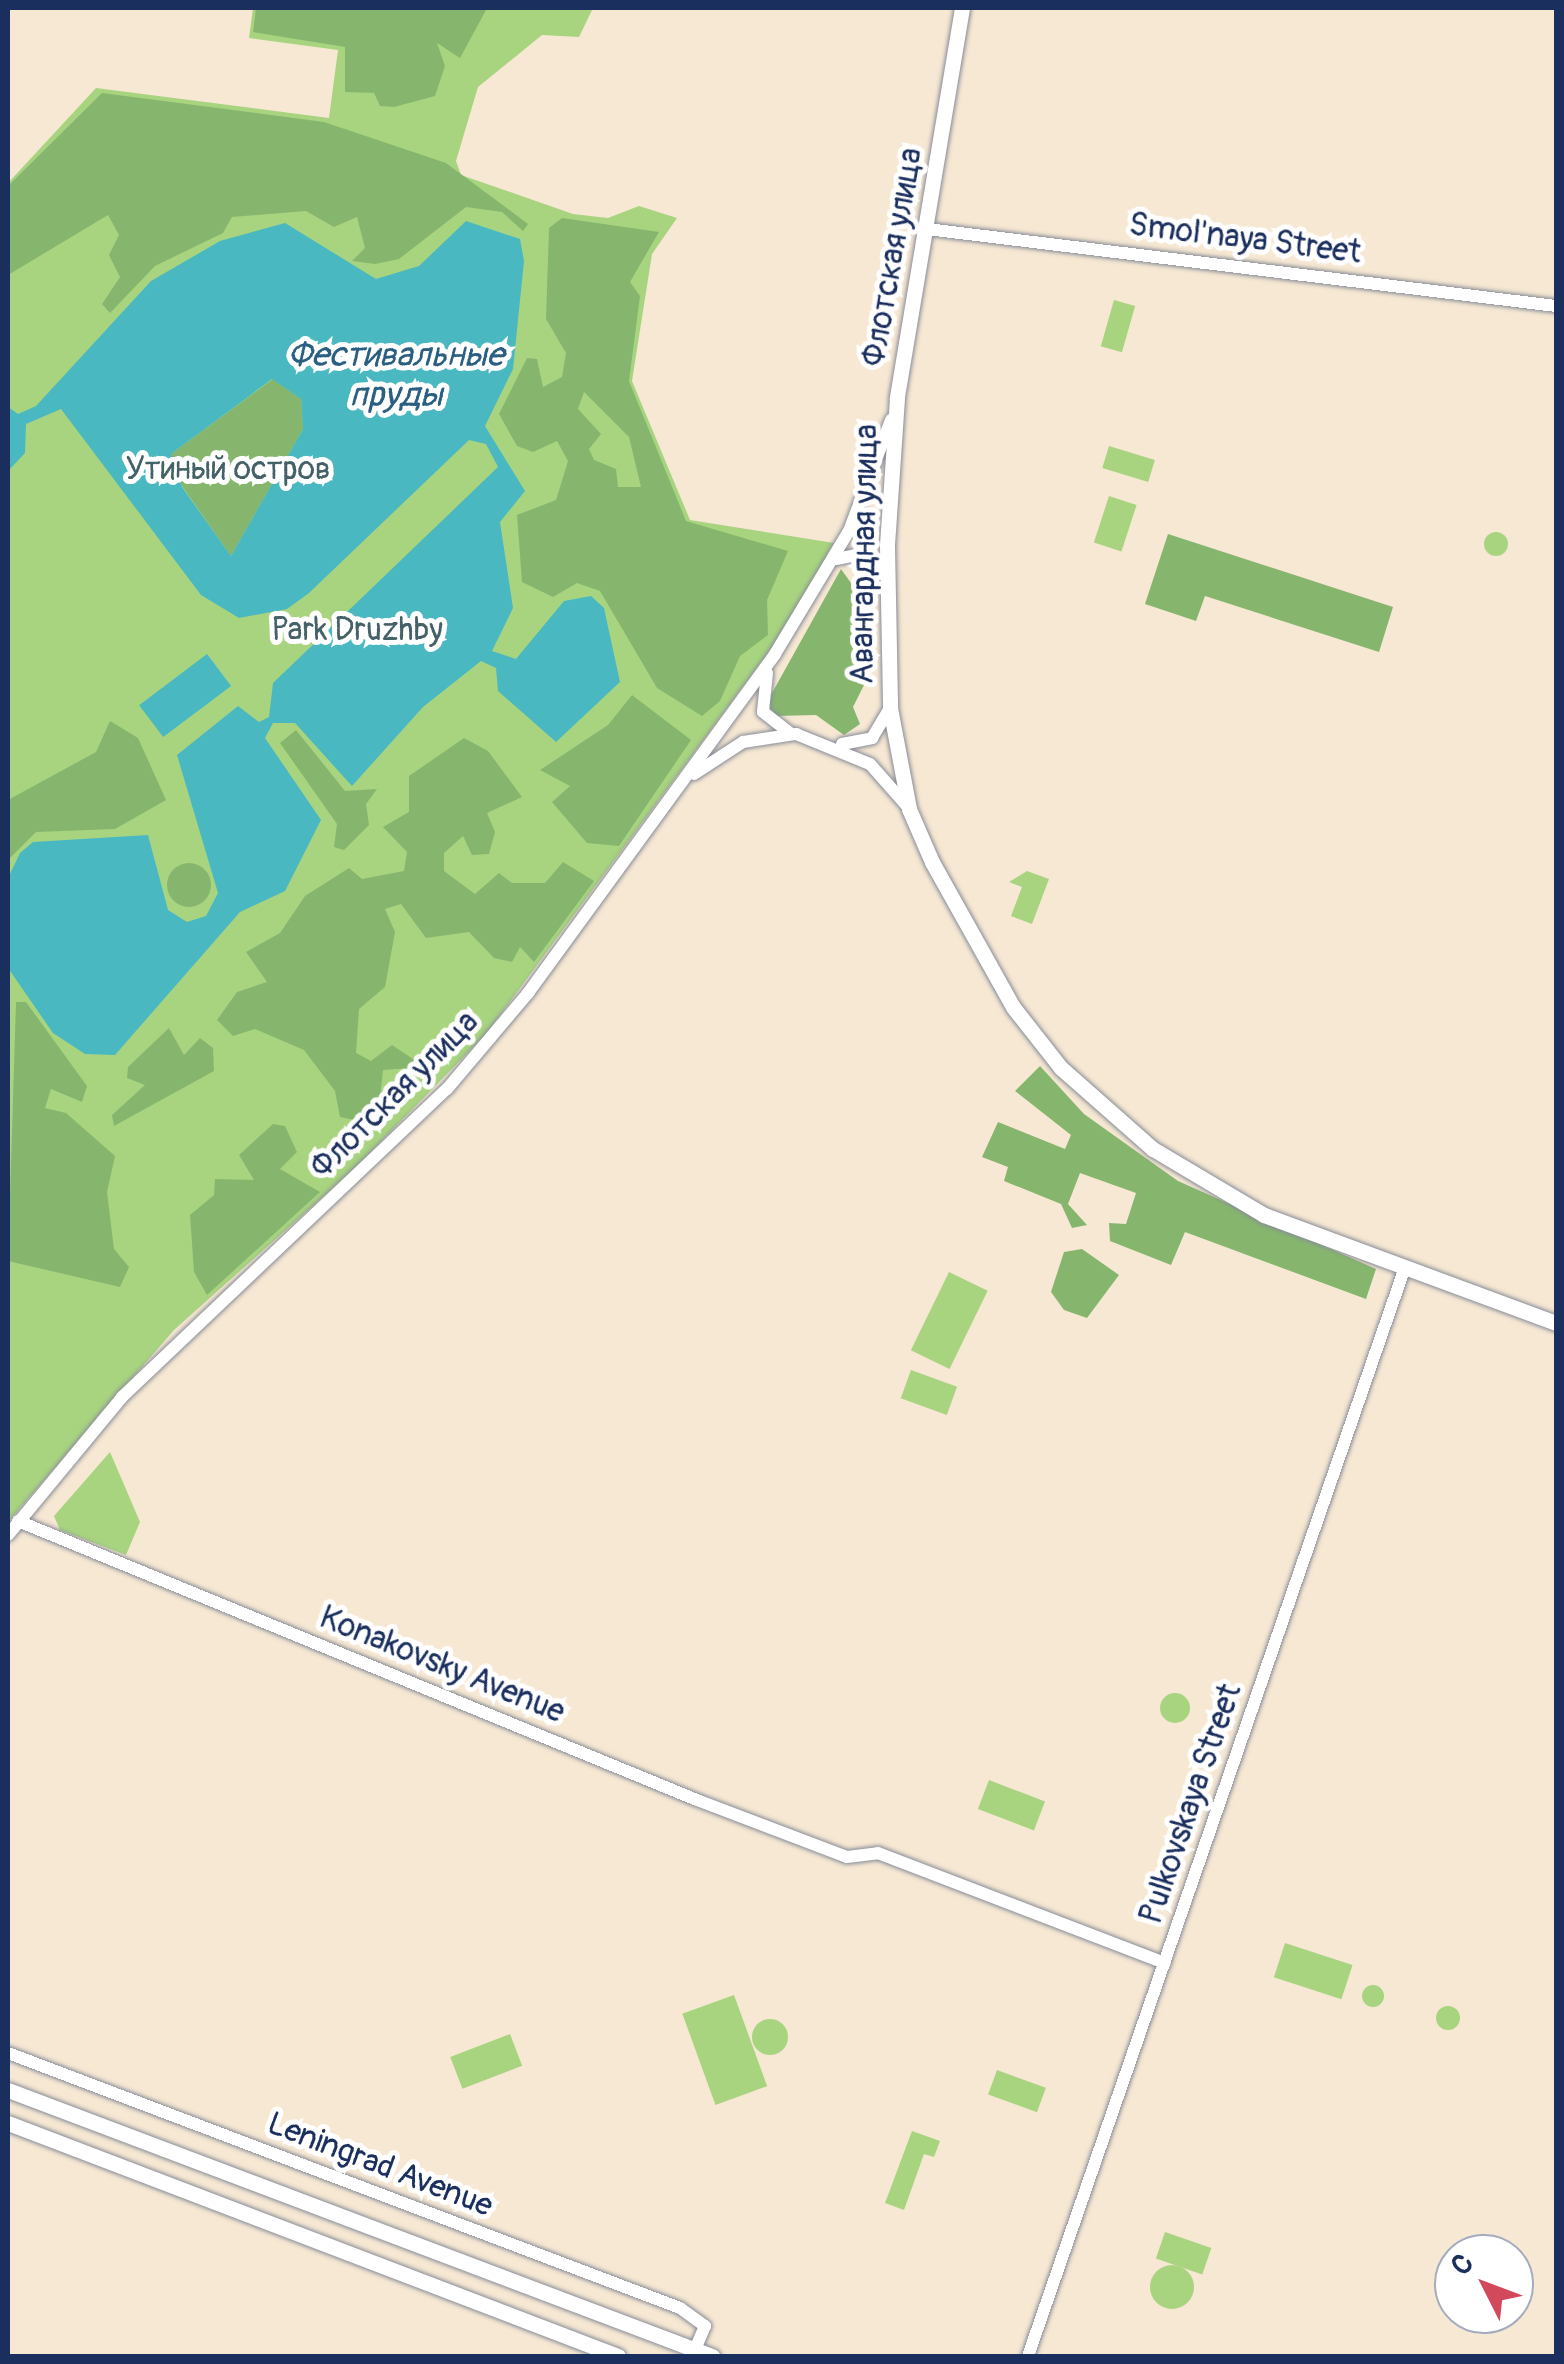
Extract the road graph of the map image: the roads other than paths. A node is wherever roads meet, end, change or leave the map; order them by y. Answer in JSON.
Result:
{"nodes":[{"id":1,"x":962,"y":8,"type":"edge"},
{"id":2,"x":927,"y":229,"type":"junction"},
{"id":3,"x":1556,"y":306,"type":"edge"},
{"id":4,"x":897,"y":398,"type":"junction"},
{"id":5,"x":831,"y":564,"type":"junction"},
{"id":6,"x":886,"y":577,"type":"junction"},
{"id":7,"x":775,"y":654,"type":"junction"},
{"id":8,"x":890,"y":708,"type":"junction"},
{"id":9,"x":796,"y":734,"type":"junction"},
{"id":10,"x":830,"y":742,"type":"junction"},
{"id":11,"x":688,"y":778,"type":"junction"},
{"id":12,"x":909,"y":809,"type":"junction"},
{"id":13,"x":1404,"y":1270,"type":"junction"},
{"id":14,"x":1556,"y":1323,"type":"edge"},
{"id":15,"x":18,"y":1521,"type":"junction"},
{"id":16,"x":8,"y":1535,"type":"edge"},
{"id":17,"x":1165,"y":1963,"type":"junction"},
{"id":18,"x":8,"y":2053,"type":"edge"},
{"id":19,"x":8,"y":2090,"type":"edge"},
{"id":20,"x":8,"y":2123,"type":"edge"},
{"id":21,"x":695,"y":2350,"type":"junction"},
{"id":22,"x":618,"y":2356,"type":"edge"},
{"id":23,"x":712,"y":2356,"type":"edge"},
{"id":24,"x":1028,"y":2356,"type":"edge"}],
"edges":[{"from":1,"to":2,"type":"main road","name":"Флотская улица"},
{"from":2,"to":3,"type":"street","name":"Smol'naya Street"},
{"from":2,"to":4,"type":"main road","name":"Флотская улица"},
{"from":4,"to":5,"type":"street","name":"Флотская улица"},
{"from":4,"to":6,"type":"main road","name":"Авангардная улица"},
{"from":5,"to":6,"type":"street"},
{"from":5,"to":7,"type":"street","name":"Флотская улица"},
{"from":6,"to":8,"type":"main road","name":"Авангардная улица"},
{"from":7,"to":9,"type":"street","name":"Флотская улица"},
{"from":7,"to":11,"type":"street","name":"Флотская улица"},
{"from":8,"to":10,"type":"street"},
{"from":8,"to":12,"type":"main road","name":"Авангардная улица"},
{"from":9,"to":10,"type":"street"},
{"from":9,"to":11,"type":"street"},
{"from":10,"to":12,"type":"street"},
{"from":11,"to":15,"type":"street","name":"Флотская улица"},
{"from":12,"to":13,"type":"main road","name":"Авангардная улица"},
{"from":13,"to":14,"type":"main road"},
{"from":13,"to":17,"type":"street","name":"Pulkovskaya Street"},
{"from":15,"to":16,"type":"street","name":"Флотская улица"},
{"from":15,"to":17,"type":"street","name":"Konakovsky Avenue"},
{"from":17,"to":24,"type":"street","name":"Pulkovskaya Street"},
{"from":18,"to":21,"type":"street","name":"Leningrad Avenue"},
{"from":19,"to":21,"type":"main road","name":"Leningrad Avenue"},
{"from":20,"to":22,"type":"main road"},
{"from":21,"to":23,"type":"main road","name":"Leningrad Avenue"}]}
